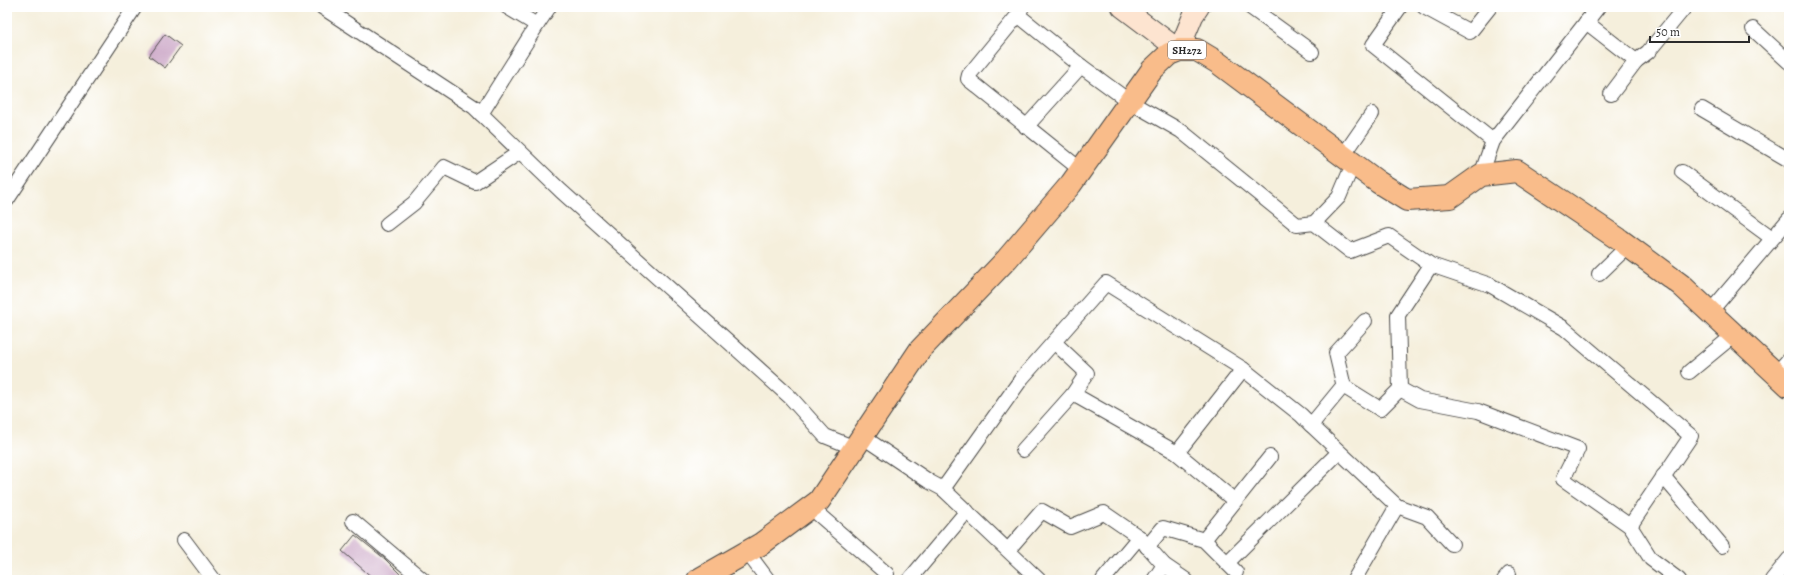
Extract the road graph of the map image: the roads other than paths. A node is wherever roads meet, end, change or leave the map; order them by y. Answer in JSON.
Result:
{"nodes":[{"id":1,"x":135,"y":7,"type":"edge"},
{"id":2,"x":507,"y":7,"type":"edge"},
{"id":3,"x":549,"y":7,"type":"edge"},
{"id":4,"x":1122,"y":7,"type":"edge"},
{"id":5,"x":1199,"y":7,"type":"edge"},
{"id":6,"x":1250,"y":7,"type":"edge"},
{"id":7,"x":1400,"y":7,"type":"edge"},
{"id":8,"x":1424,"y":7,"type":"edge"},
{"id":9,"x":1490,"y":7,"type":"edge"},
{"id":10,"x":1598,"y":7,"type":"edge"},
{"id":11,"x":1685,"y":7,"type":"edge"},
{"id":12,"x":330,"y":9,"type":"edge"},
{"id":13,"x":1021,"y":11,"type":"edge"},
{"id":14,"x":1586,"y":22,"type":"junction"},
{"id":15,"x":537,"y":25,"type":"junction"},
{"id":16,"x":1752,"y":29,"type":"dead end"},
{"id":17,"x":1179,"y":50,"type":"junction"},
{"id":18,"x":1312,"y":52,"type":"dead end"},
{"id":19,"x":1636,"y":61,"type":"junction"},
{"id":20,"x":1789,"y":62,"type":"edge"},
{"id":21,"x":1081,"y":66,"type":"junction"},
{"id":22,"x":1611,"y":94,"type":"dead end"},
{"id":23,"x":1130,"y":102,"type":"junction"},
{"id":24,"x":1702,"y":109,"type":"dead end"},
{"id":25,"x":481,"y":114,"type":"junction"},
{"id":26,"x":1372,"y":114,"type":"dead end"},
{"id":27,"x":1026,"y":127,"type":"junction"},
{"id":28,"x":1493,"y":141,"type":"junction"},
{"id":29,"x":520,"y":152,"type":"junction"},
{"id":30,"x":1348,"y":160,"type":"junction"},
{"id":31,"x":1789,"y":160,"type":"edge"},
{"id":32,"x":1081,"y":170,"type":"junction"},
{"id":33,"x":1682,"y":172,"type":"dead end"},
{"id":34,"x":1482,"y":175,"type":"junction"},
{"id":35,"x":7,"y":200,"type":"edge"},
{"id":36,"x":1789,"y":219,"type":"edge"},
{"id":37,"x":387,"y":224,"type":"dead end"},
{"id":38,"x":1314,"y":224,"type":"junction"},
{"id":39,"x":1772,"y":238,"type":"junction"},
{"id":40,"x":1628,"y":246,"type":"junction"},
{"id":41,"x":1431,"y":265,"type":"junction"},
{"id":42,"x":1599,"y":274,"type":"dead end"},
{"id":43,"x":1710,"y":312,"type":"junction"},
{"id":44,"x":1365,"y":321,"type":"dead end"},
{"id":45,"x":1734,"y":335,"type":"junction"},
{"id":46,"x":1054,"y":342,"type":"junction"},
{"id":47,"x":1242,"y":369,"type":"junction"},
{"id":48,"x":1689,"y":372,"type":"dead end"},
{"id":49,"x":1785,"y":373,"type":"edge"},
{"id":50,"x":1344,"y":387,"type":"junction"},
{"id":51,"x":1400,"y":389,"type":"junction"},
{"id":52,"x":1073,"y":394,"type":"junction"},
{"id":53,"x":1311,"y":425,"type":"junction"},
{"id":54,"x":859,"y":443,"type":"junction"},
{"id":55,"x":1023,"y":450,"type":"dead end"},
{"id":56,"x":1340,"y":452,"type":"junction"},
{"id":57,"x":1176,"y":453,"type":"junction"},
{"id":58,"x":1270,"y":457,"type":"dead end"},
{"id":59,"x":1663,"y":476,"type":"junction"},
{"id":60,"x":943,"y":489,"type":"junction"},
{"id":61,"x":1235,"y":501,"type":"junction"},
{"id":62,"x":1397,"y":506,"type":"junction"},
{"id":63,"x":810,"y":508,"type":"junction"},
{"id":64,"x":967,"y":511,"type":"junction"},
{"id":65,"x":353,"y":521,"type":"dead end"},
{"id":66,"x":1630,"y":526,"type":"junction"},
{"id":67,"x":184,"y":540,"type":"dead end"},
{"id":68,"x":1204,"y":540,"type":"junction"},
{"id":69,"x":1143,"y":542,"type":"junction"},
{"id":70,"x":1452,"y":544,"type":"dead end"},
{"id":71,"x":1722,"y":546,"type":"dead end"},
{"id":72,"x":1008,"y":550,"type":"junction"},
{"id":73,"x":747,"y":552,"type":"junction"},
{"id":74,"x":1789,"y":559,"type":"edge"},
{"id":75,"x":1164,"y":565,"type":"junction"},
{"id":76,"x":887,"y":574,"type":"dead end"},
{"id":77,"x":214,"y":580,"type":"edge"},
{"id":78,"x":423,"y":580,"type":"edge"},
{"id":79,"x":698,"y":580,"type":"edge"},
{"id":80,"x":768,"y":580,"type":"edge"},
{"id":81,"x":909,"y":580,"type":"edge"},
{"id":82,"x":1039,"y":580,"type":"edge"},
{"id":83,"x":1102,"y":580,"type":"edge"},
{"id":84,"x":1154,"y":580,"type":"edge"},
{"id":85,"x":1186,"y":580,"type":"edge"},
{"id":86,"x":1354,"y":580,"type":"edge"},
{"id":87,"x":1679,"y":580,"type":"edge"},
{"id":88,"x":1772,"y":580,"type":"edge"}],
"edges":[{"from":1,"to":35,"type":"street"},
{"from":2,"to":15,"type":"street"},
{"from":3,"to":15,"type":"street"},
{"from":4,"to":17,"type":"street"},
{"from":5,"to":17,"type":"street"},
{"from":6,"to":18,"type":"street"},
{"from":7,"to":28,"type":"street"},
{"from":8,"to":9,"type":"street"},
{"from":10,"to":14,"type":"street"},
{"from":11,"to":19,"type":"street"},
{"from":12,"to":25,"type":"street"},
{"from":13,"to":21,"type":"street"},
{"from":13,"to":27,"type":"street"},
{"from":14,"to":19,"type":"street"},
{"from":14,"to":28,"type":"street"},
{"from":15,"to":25,"type":"street"},
{"from":16,"to":20,"type":"street"},
{"from":17,"to":23,"type":"main road","number":"SH272"},
{"from":17,"to":30,"type":"main road","number":"SH272"},
{"from":19,"to":22,"type":"street"},
{"from":21,"to":23,"type":"street"},
{"from":21,"to":27,"type":"street"},
{"from":23,"to":32,"type":"main road","number":"SH272"},
{"from":23,"to":38,"type":"street"},
{"from":24,"to":31,"type":"street"},
{"from":25,"to":29,"type":"street"},
{"from":26,"to":30,"type":"street"},
{"from":27,"to":32,"type":"street"},
{"from":28,"to":34,"type":"street"},
{"from":29,"to":37,"type":"street"},
{"from":29,"to":54,"type":"street"},
{"from":30,"to":34,"type":"main road","number":"SH272"},
{"from":30,"to":38,"type":"street"},
{"from":32,"to":54,"type":"main road","number":"SH272"},
{"from":33,"to":39,"type":"street"},
{"from":34,"to":40,"type":"main road","number":"SH272"},
{"from":36,"to":39,"type":"street"},
{"from":38,"to":41,"type":"street"},
{"from":39,"to":43,"type":"street"},
{"from":40,"to":42,"type":"street"},
{"from":40,"to":43,"type":"main road","number":"SH272"},
{"from":41,"to":51,"type":"street"},
{"from":41,"to":59,"type":"street"},
{"from":43,"to":45,"type":"main road","number":"SH272"},
{"from":44,"to":50,"type":"street"},
{"from":45,"to":48,"type":"street"},
{"from":45,"to":49,"type":"main road","number":"SH272"},
{"from":46,"to":47,"type":"street"},
{"from":46,"to":52,"type":"street"},
{"from":46,"to":60,"type":"street"},
{"from":47,"to":53,"type":"street"},
{"from":47,"to":57,"type":"street"},
{"from":50,"to":51,"type":"street"},
{"from":50,"to":53,"type":"street"},
{"from":51,"to":66,"type":"street"},
{"from":52,"to":55,"type":"street"},
{"from":52,"to":57,"type":"street"},
{"from":53,"to":56,"type":"street"},
{"from":54,"to":60,"type":"street"},
{"from":54,"to":63,"type":"main road","number":"SH272"},
{"from":56,"to":62,"type":"street"},
{"from":56,"to":68,"type":"street"},
{"from":57,"to":61,"type":"street"},
{"from":58,"to":61,"type":"street"},
{"from":59,"to":66,"type":"street"},
{"from":59,"to":71,"type":"street"},
{"from":60,"to":64,"type":"street"},
{"from":61,"to":68,"type":"street"},
{"from":62,"to":70,"type":"street"},
{"from":62,"to":86,"type":"street"},
{"from":63,"to":73,"type":"main road","number":"SH272"},
{"from":63,"to":76,"type":"street"},
{"from":64,"to":72,"type":"street"},
{"from":64,"to":81,"type":"street"},
{"from":65,"to":78,"type":"street"},
{"from":66,"to":87,"type":"street"},
{"from":67,"to":77,"type":"street"},
{"from":68,"to":69,"type":"street"},
{"from":69,"to":72,"type":"street"},
{"from":69,"to":75,"type":"street"},
{"from":69,"to":83,"type":"street"},
{"from":72,"to":82,"type":"street"},
{"from":73,"to":79,"type":"main road","number":"SH272"},
{"from":73,"to":80,"type":"street"},
{"from":74,"to":88,"type":"street"},
{"from":75,"to":84,"type":"street"},
{"from":75,"to":85,"type":"street"}]}
